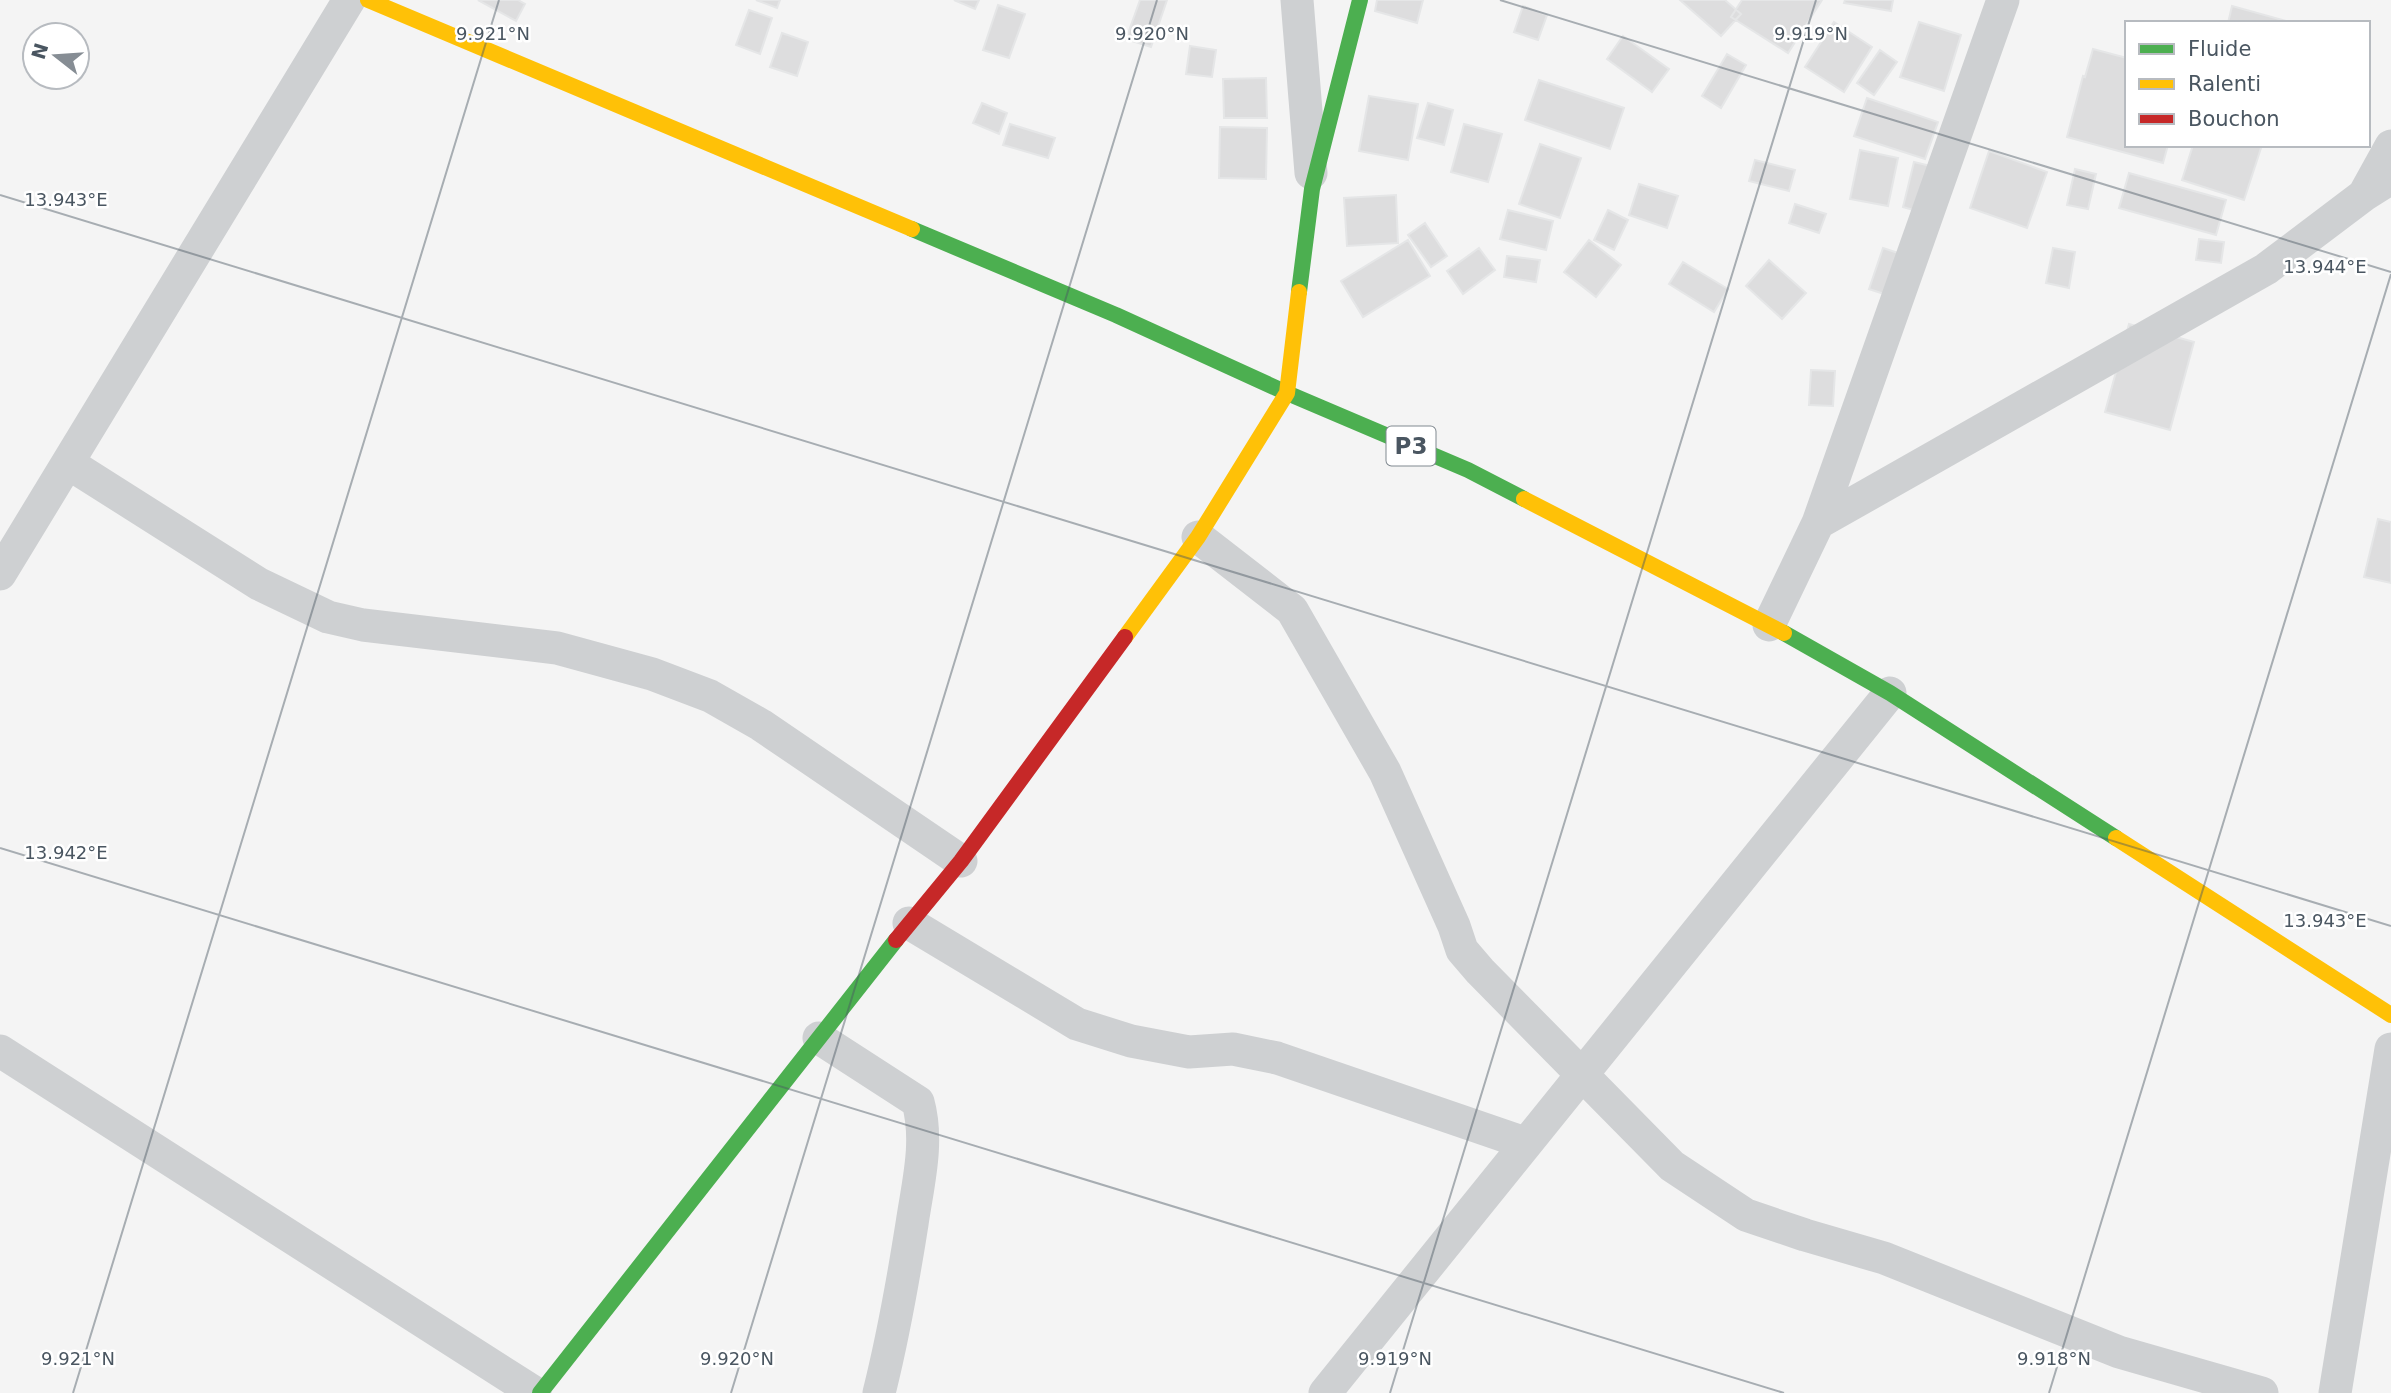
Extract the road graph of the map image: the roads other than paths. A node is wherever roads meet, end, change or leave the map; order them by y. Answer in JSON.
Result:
{"nodes":[{"id":1,"x":349,"y":0,"type":"edge"},
{"id":2,"x":368,"y":0,"type":"edge"},
{"id":3,"x":1297,"y":0,"type":"edge"},
{"id":4,"x":1360,"y":0,"type":"edge"},
{"id":5,"x":2003,"y":0,"type":"edge"},
{"id":6,"x":2391,"y":146,"type":"edge"},
{"id":7,"x":2377,"y":187,"type":"edge"},
{"id":8,"x":1312,"y":190,"type":"junction"},
{"id":9,"x":1287,"y":393,"type":"junction"},
{"id":10,"x":68,"y":463,"type":"junction"},
{"id":11,"x":1818,"y":523,"type":"junction"},
{"id":12,"x":1198,"y":537,"type":"junction"},
{"id":13,"x":0,"y":574,"type":"edge"},
{"id":14,"x":1769,"y":625,"type":"junction"},
{"id":15,"x":1889,"y":692,"type":"junction"},
{"id":16,"x":961,"y":861,"type":"junction"},
{"id":17,"x":909,"y":923,"type":"junction"},
{"id":18,"x":2391,"y":1015,"type":"edge"},
{"id":19,"x":819,"y":1038,"type":"junction"},
{"id":20,"x":2391,"y":1049,"type":"edge"},
{"id":21,"x":0,"y":1051,"type":"edge"},
{"id":22,"x":1581,"y":1076,"type":"junction"},
{"id":23,"x":1525,"y":1143,"type":"junction"},
{"id":24,"x":1330,"y":1392,"type":"edge"},
{"id":25,"x":538,"y":1393,"type":"edge"},
{"id":26,"x":879,"y":1393,"type":"edge"},
{"id":27,"x":2262,"y":1393,"type":"edge"},
{"id":28,"x":2335,"y":1393,"type":"edge"}],
"edges":[{"from":1,"to":10,"type":"street"},
{"from":2,"to":9,"type":"main road","number":"P3"},
{"from":3,"to":8,"type":"street"},
{"from":4,"to":8,"type":"main road"},
{"from":5,"to":11,"type":"street"},
{"from":6,"to":7,"type":"street"},
{"from":7,"to":11,"type":"street"},
{"from":8,"to":9,"type":"main road"},
{"from":9,"to":12,"type":"main road"},
{"from":9,"to":14,"type":"main road","number":"P3"},
{"from":10,"to":13,"type":"street"},
{"from":10,"to":16,"type":"street"},
{"from":11,"to":14,"type":"street"},
{"from":12,"to":16,"type":"main road"},
{"from":12,"to":22,"type":"street"},
{"from":14,"to":15,"type":"main road","number":"P3"},
{"from":15,"to":18,"type":"main road","number":"P3"},
{"from":15,"to":22,"type":"street"},
{"from":16,"to":17,"type":"main road"},
{"from":17,"to":19,"type":"main road"},
{"from":17,"to":23,"type":"street"},
{"from":19,"to":25,"type":"main road"},
{"from":19,"to":26,"type":"street"},
{"from":20,"to":28,"type":"street"},
{"from":21,"to":25,"type":"street"},
{"from":22,"to":23,"type":"street"},
{"from":22,"to":27,"type":"street"},
{"from":23,"to":24,"type":"street"}]}
